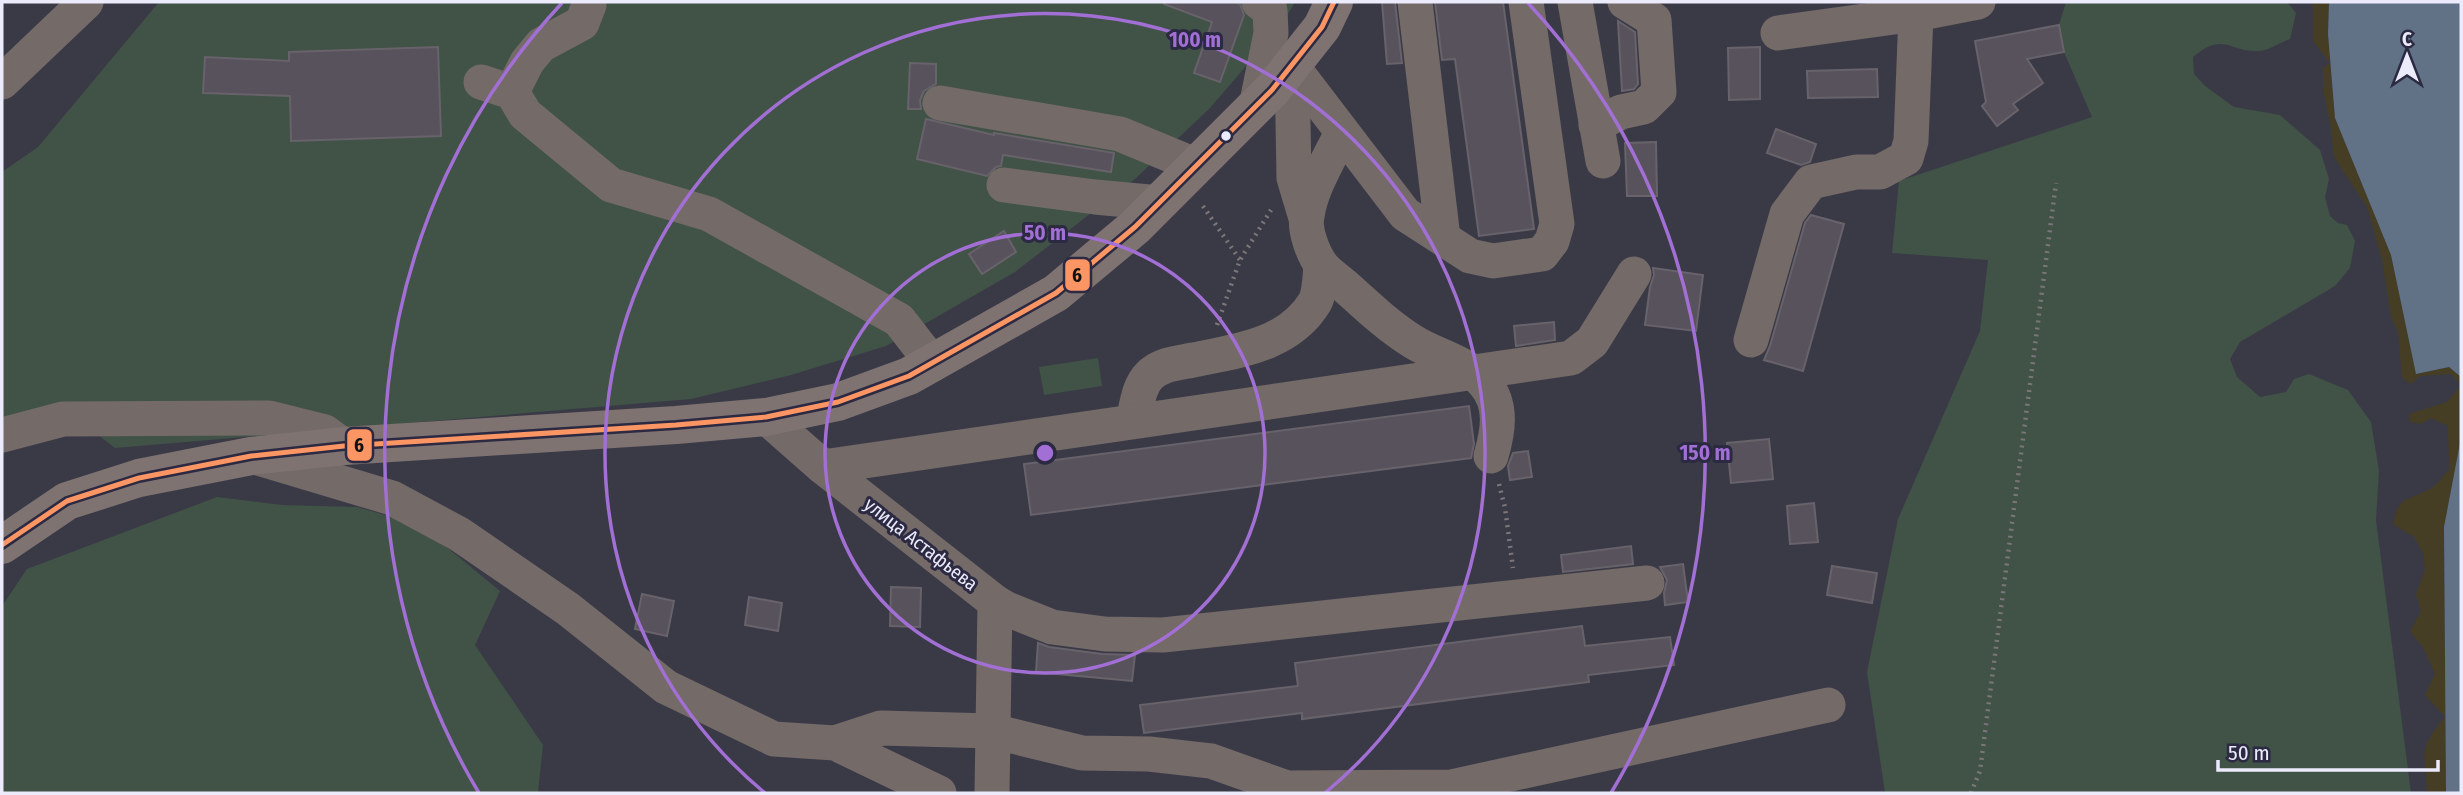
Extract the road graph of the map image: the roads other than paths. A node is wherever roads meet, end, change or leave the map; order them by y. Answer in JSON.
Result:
{"nodes":[{"id":1,"x":86,"y":2,"type":"edge"},
{"id":2,"x":1259,"y":2,"type":"edge"},
{"id":3,"x":1334,"y":2,"type":"edge"},
{"id":4,"x":1415,"y":2,"type":"edge"},
{"id":5,"x":1526,"y":2,"type":"edge"},
{"id":6,"x":1575,"y":2,"type":"edge"},
{"id":7,"x":1625,"y":2,"type":"edge"},
{"id":8,"x":1978,"y":2,"type":"edge"},
{"id":9,"x":589,"y":5,"type":"dead end"},
{"id":10,"x":1916,"y":14,"type":"junction"},
{"id":11,"x":1779,"y":33,"type":"dead end"},
{"id":12,"x":1292,"y":66,"type":"junction"},
{"id":13,"x":2,"y":82,"type":"edge"},
{"id":14,"x":940,"y":103,"type":"dead end"},
{"id":15,"x":1256,"y":107,"type":"junction"},
{"id":16,"x":1595,"y":125,"type":"junction"},
{"id":17,"x":1342,"y":132,"type":"junction"},
{"id":18,"x":1604,"y":161,"type":"dead end"},
{"id":19,"x":1197,"y":166,"type":"junction"},
{"id":20,"x":1004,"y":185,"type":"dead end"},
{"id":21,"x":1160,"y":203,"type":"junction"},
{"id":22,"x":1306,"y":218,"type":"junction"},
{"id":23,"x":1443,"y":237,"type":"junction"},
{"id":24,"x":1321,"y":265,"type":"junction"},
{"id":25,"x":1634,"y":274,"type":"dead end"},
{"id":26,"x":1751,"y":340,"type":"dead end"},
{"id":27,"x":933,"y":364,"type":"junction"},
{"id":28,"x":1473,"y":372,"type":"junction"},
{"id":29,"x":766,"y":416,"type":"junction"},
{"id":30,"x":63,"y":419,"type":"junction"},
{"id":31,"x":1133,"y":421,"type":"junction"},
{"id":32,"x":2,"y":435,"type":"edge"},
{"id":33,"x":344,"y":446,"type":"junction"},
{"id":34,"x":2,"y":455,"type":"edge"},
{"id":35,"x":251,"y":456,"type":"junction"},
{"id":36,"x":1491,"y":456,"type":"dead end"},
{"id":37,"x":823,"y":467,"type":"junction"},
{"id":38,"x":2,"y":545,"type":"edge"},
{"id":39,"x":1647,"y":583,"type":"dead end"},
{"id":40,"x":995,"y":602,"type":"junction"},
{"id":41,"x":1828,"y":705,"type":"dead end"},
{"id":42,"x":992,"y":731,"type":"junction"},
{"id":43,"x":835,"y":743,"type":"junction"},
{"id":44,"x":1289,"y":791,"type":"edge"},
{"id":45,"x":939,"y":793,"type":"edge"},
{"id":46,"x":992,"y":793,"type":"edge"}],
"edges":[{"from":1,"to":13,"type":"street"},
{"from":2,"to":15,"type":"street"},
{"from":3,"to":12,"type":"main road"},
{"from":4,"to":23,"type":"street"},
{"from":5,"to":23,"type":"street"},
{"from":6,"to":16,"type":"street"},
{"from":7,"to":16,"type":"street"},
{"from":8,"to":10,"type":"street"},
{"from":9,"to":27,"type":"street"},
{"from":10,"to":11,"type":"street"},
{"from":10,"to":26,"type":"street"},
{"from":12,"to":15,"type":"main road"},
{"from":12,"to":17,"type":"street"},
{"from":12,"to":22,"type":"street"},
{"from":14,"to":19,"type":"street"},
{"from":15,"to":19,"type":"main road"},
{"from":16,"to":18,"type":"street"},
{"from":17,"to":22,"type":"street"},
{"from":17,"to":23,"type":"street"},
{"from":19,"to":21,"type":"main road"},
{"from":20,"to":21,"type":"street"},
{"from":21,"to":27,"type":"main road"},
{"from":22,"to":24,"type":"street"},
{"from":24,"to":28,"type":"street"},
{"from":24,"to":31,"type":"street"},
{"from":25,"to":28,"type":"street"},
{"from":27,"to":29,"type":"main road"},
{"from":28,"to":31,"type":"street"},
{"from":28,"to":36,"type":"street"},
{"from":29,"to":33,"type":"main road"},
{"from":29,"to":37,"type":"street","name":"улица Астафьева"},
{"from":30,"to":32,"type":"street"},
{"from":30,"to":33,"type":"street"},
{"from":30,"to":34,"type":"street"},
{"from":31,"to":37,"type":"street"},
{"from":33,"to":35,"type":"main road"},
{"from":35,"to":38,"type":"main road"},
{"from":35,"to":43,"type":"street"},
{"from":37,"to":40,"type":"street","name":"улица Астафьева"},
{"from":39,"to":40,"type":"street"},
{"from":40,"to":42,"type":"street","name":"улица Астафьева"},
{"from":41,"to":44,"type":"street"},
{"from":42,"to":43,"type":"street"},
{"from":42,"to":44,"type":"street"},
{"from":42,"to":46,"type":"street","name":"улица Астафьева"},
{"from":43,"to":45,"type":"street"}]}
